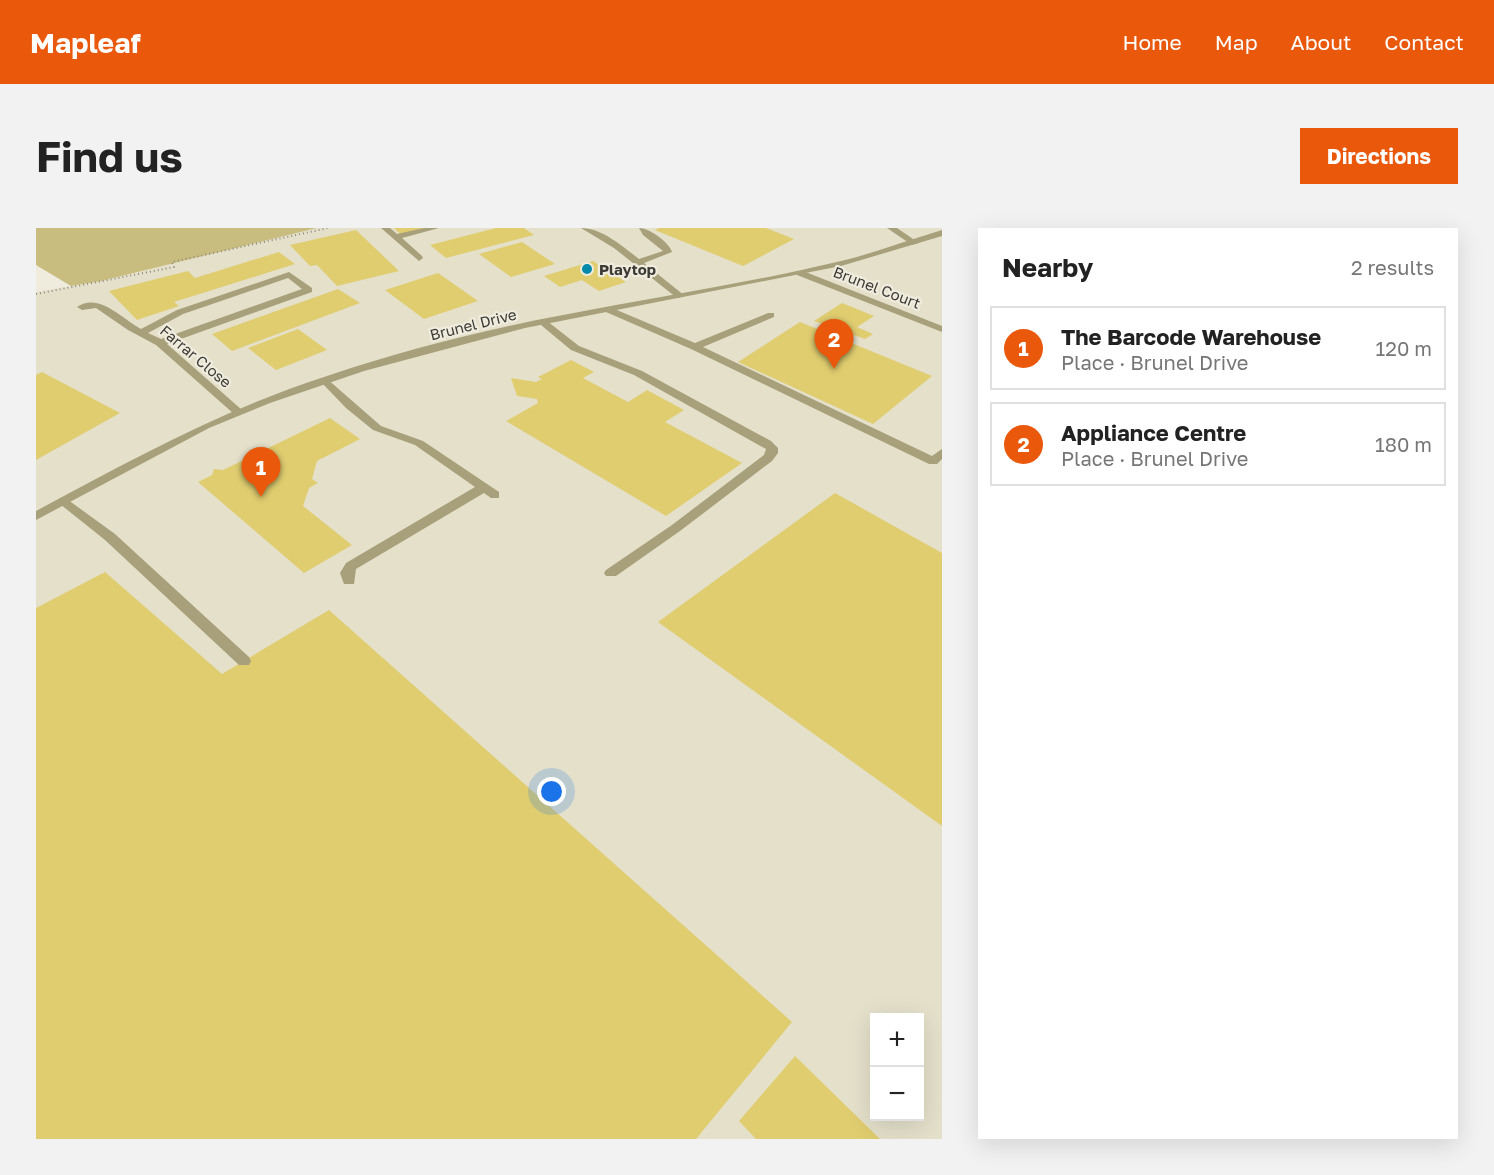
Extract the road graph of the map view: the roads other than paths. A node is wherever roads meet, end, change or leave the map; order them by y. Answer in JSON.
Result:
{"nodes":[{"id":1,"x":385,"y":228,"type":"edge"},
{"id":2,"x":435,"y":228,"type":"edge"},
{"id":3,"x":586,"y":228,"type":"edge"},
{"id":4,"x":643,"y":228,"type":"edge"},
{"id":5,"x":891,"y":228,"type":"edge"},
{"id":6,"x":942,"y":233,"type":"edge"},
{"id":7,"x":396,"y":237,"type":"junction"},
{"id":8,"x":915,"y":243,"type":"junction"},
{"id":9,"x":419,"y":258,"type":"dead end"},
{"id":10,"x":638,"y":262,"type":"junction"},
{"id":11,"x":800,"y":273,"type":"junction"},
{"id":12,"x":680,"y":296,"type":"junction"},
{"id":13,"x":82,"y":307,"type":"dead end"},
{"id":14,"x":609,"y":310,"type":"junction"},
{"id":15,"x":771,"y":315,"type":"dead end"},
{"id":16,"x":544,"y":322,"type":"junction"},
{"id":17,"x":942,"y":329,"type":"edge"},
{"id":18,"x":143,"y":332,"type":"junction"},
{"id":19,"x":160,"y":343,"type":"junction"},
{"id":20,"x":695,"y":347,"type":"junction"},
{"id":21,"x":326,"y":381,"type":"junction"},
{"id":22,"x":238,"y":412,"type":"junction"},
{"id":23,"x":942,"y":453,"type":"edge"},
{"id":24,"x":483,"y":488,"type":"junction"},
{"id":25,"x":495,"y":495,"type":"dead end"},
{"id":26,"x":64,"y":501,"type":"junction"},
{"id":27,"x":36,"y":516,"type":"edge"},
{"id":28,"x":611,"y":573,"type":"dead end"},
{"id":29,"x":349,"y":580,"type":"dead end"},
{"id":30,"x":244,"y":661,"type":"dead end"}],
"edges":[{"from":1,"to":7,"type":"street"},
{"from":2,"to":7,"type":"street"},
{"from":3,"to":10,"type":"street"},
{"from":4,"to":10,"type":"street"},
{"from":5,"to":8,"type":"street"},
{"from":6,"to":8,"type":"street","name":"Brunel Drive"},
{"from":7,"to":9,"type":"street"},
{"from":8,"to":11,"type":"street","name":"Brunel Drive"},
{"from":10,"to":12,"type":"street"},
{"from":11,"to":12,"type":"street","name":"Brunel Drive"},
{"from":11,"to":17,"type":"street","name":"Brunel Court"},
{"from":12,"to":14,"type":"street","name":"Brunel Drive"},
{"from":13,"to":18,"type":"street","name":"Farrar Close"},
{"from":14,"to":16,"type":"street","name":"Brunel Drive"},
{"from":14,"to":20,"type":"street"},
{"from":15,"to":20,"type":"street"},
{"from":16,"to":21,"type":"street","name":"Brunel Drive"},
{"from":16,"to":28,"type":"street"},
{"from":18,"to":19,"type":"street","name":"Farrar Close"},
{"from":18,"to":19,"type":"street"},
{"from":19,"to":22,"type":"street","name":"Farrar Close"},
{"from":20,"to":23,"type":"street"},
{"from":21,"to":22,"type":"street","name":"Brunel Drive"},
{"from":21,"to":24,"type":"street"},
{"from":22,"to":26,"type":"street","name":"Brunel Drive"},
{"from":24,"to":25,"type":"street"},
{"from":24,"to":29,"type":"street"},
{"from":26,"to":27,"type":"street","name":"Brunel Drive"},
{"from":26,"to":30,"type":"street"}]}
